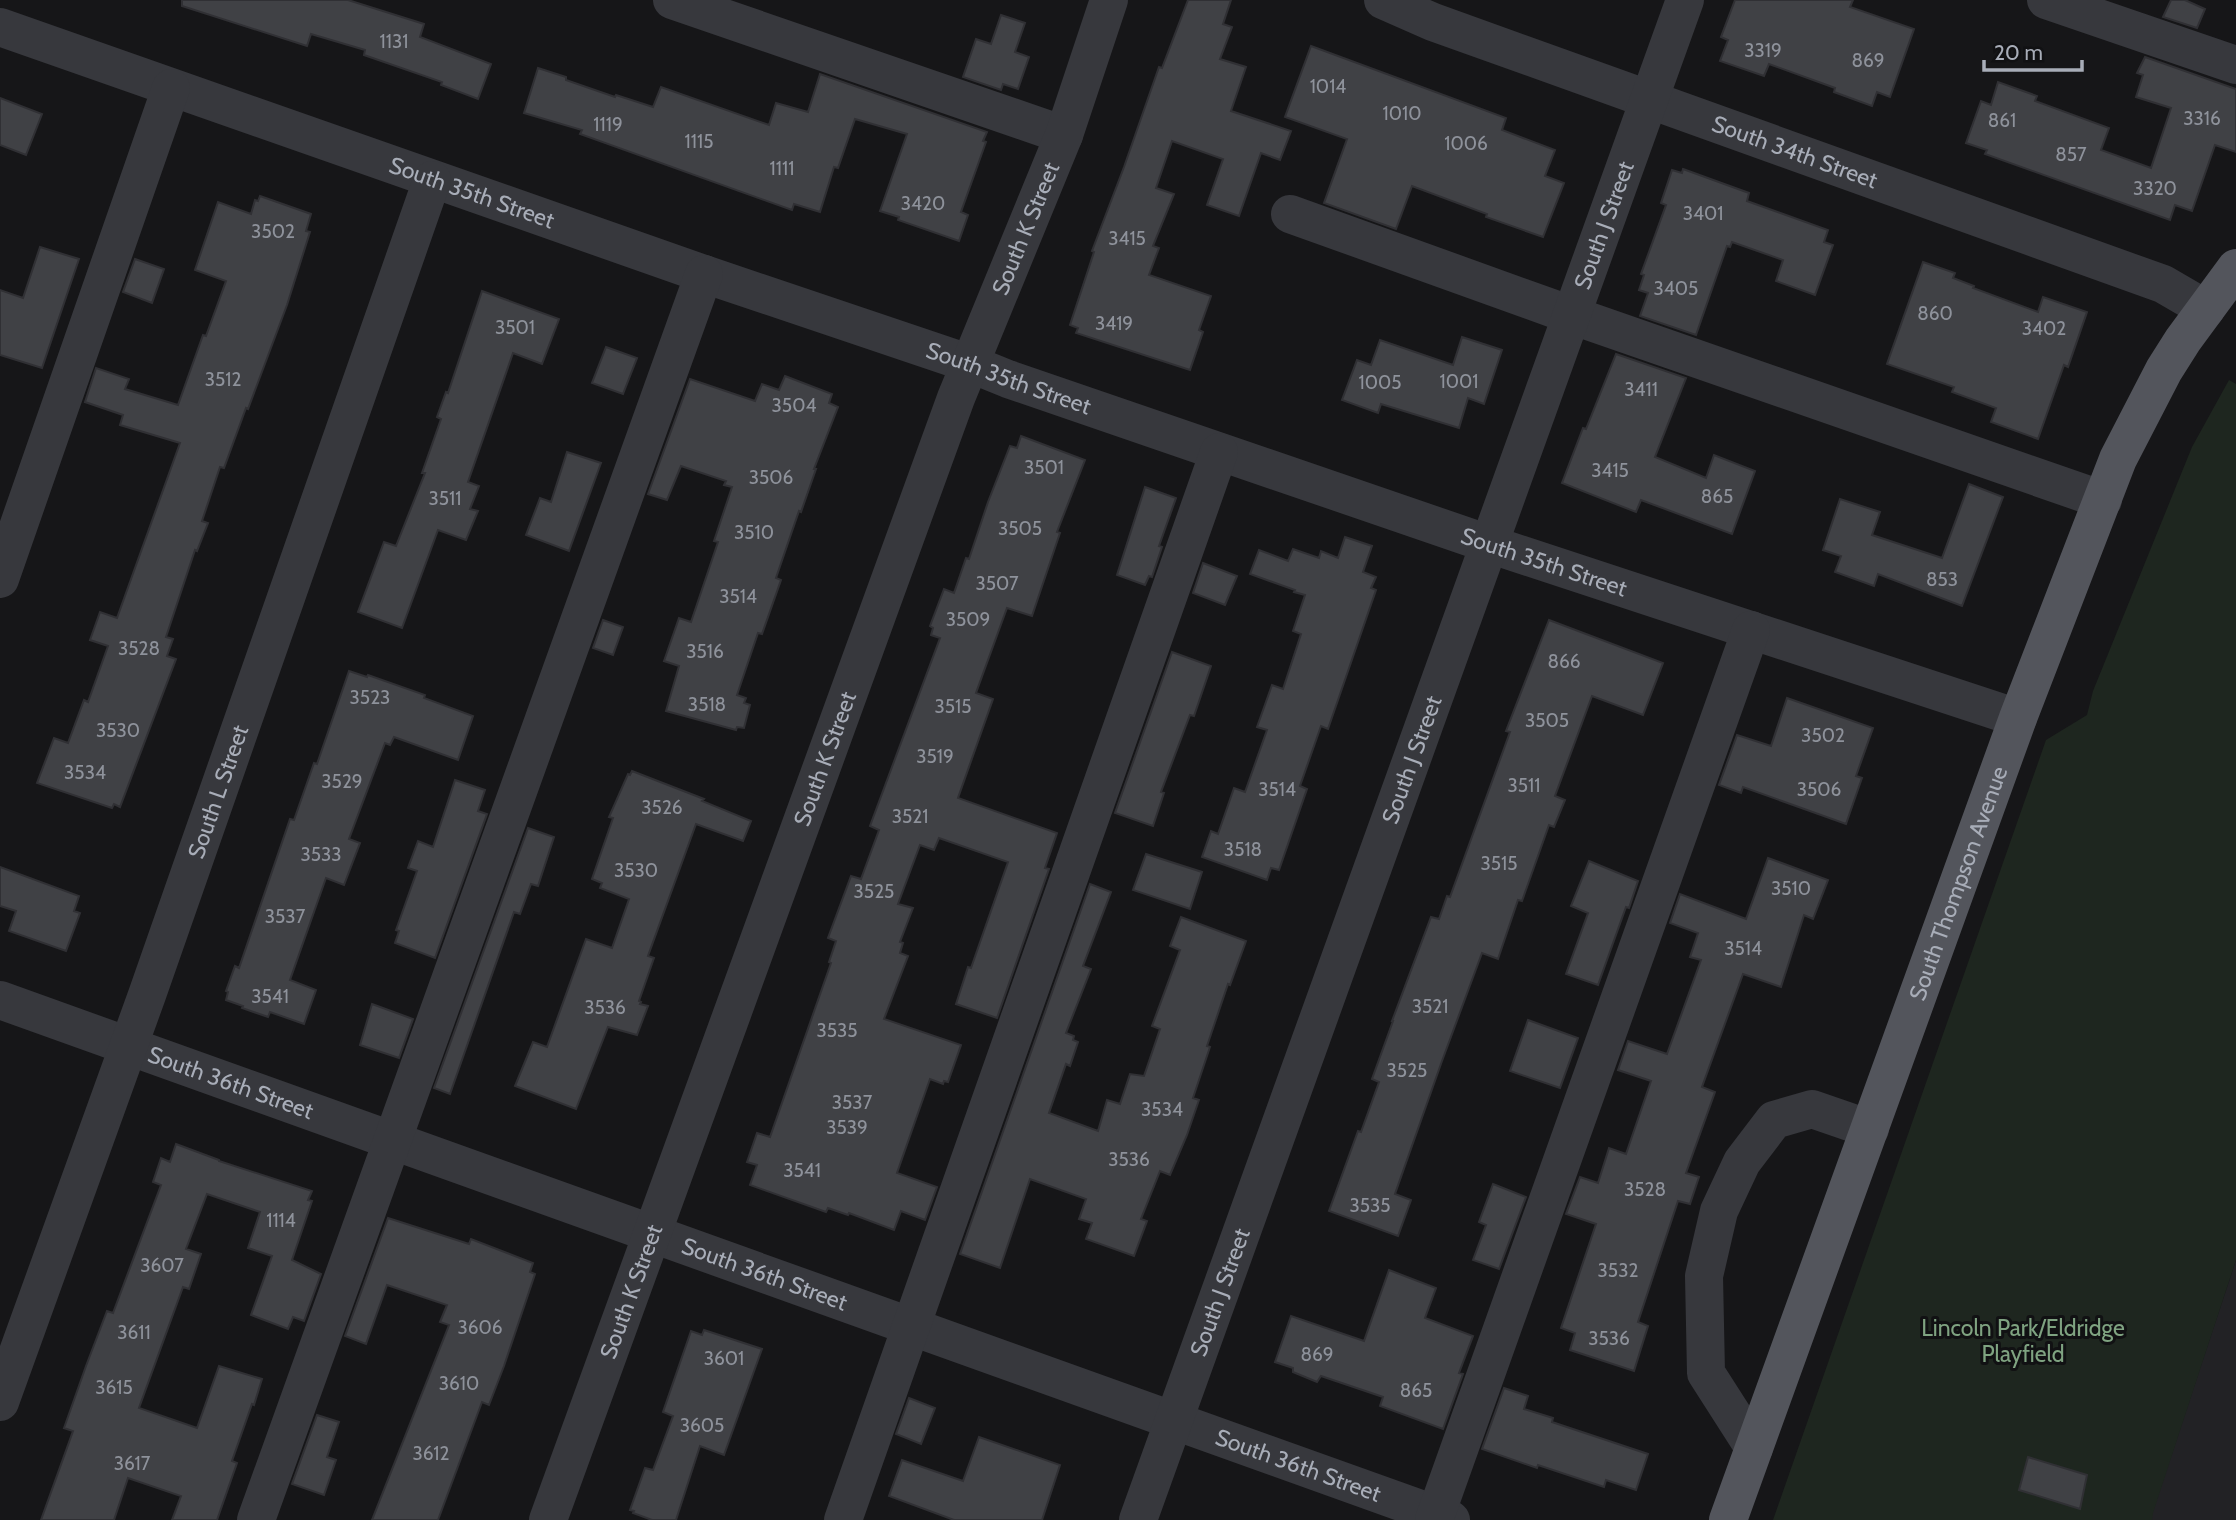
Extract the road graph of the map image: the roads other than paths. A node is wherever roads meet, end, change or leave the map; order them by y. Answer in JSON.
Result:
{"nodes":[{"id":1,"x":672,"y":0,"type":"edge"},
{"id":2,"x":1109,"y":0,"type":"edge"},
{"id":3,"x":1383,"y":0,"type":"edge"},
{"id":4,"x":1685,"y":0,"type":"edge"},
{"id":5,"x":2046,"y":0,"type":"edge"},
{"id":6,"x":0,"y":27,"type":"edge"},
{"id":7,"x":2236,"y":65,"type":"edge"},
{"id":8,"x":171,"y":88,"type":"junction"},
{"id":9,"x":1649,"y":98,"type":"junction"},
{"id":10,"x":1063,"y":135,"type":"junction"},
{"id":11,"x":432,"y":180,"type":"junction"},
{"id":12,"x":1290,"y":214,"type":"dead end"},
{"id":13,"x":2236,"y":268,"type":"edge"},
{"id":14,"x":704,"y":274,"type":"junction"},
{"id":15,"x":2206,"y":309,"type":"junction"},
{"id":16,"x":1571,"y":315,"type":"junction"},
{"id":17,"x":971,"y":364,"type":"junction"},
{"id":18,"x":1219,"y":452,"type":"junction"},
{"id":19,"x":2103,"y":500,"type":"junction"},
{"id":20,"x":1489,"y":544,"type":"junction"},
{"id":21,"x":0,"y":579,"type":"edge"},
{"id":22,"x":1751,"y":630,"type":"junction"},
{"id":23,"x":2018,"y":718,"type":"junction"},
{"id":24,"x":0,"y":1000,"type":"edge"},
{"id":25,"x":129,"y":1045,"type":"junction"},
{"id":26,"x":1870,"y":1129,"type":"junction"},
{"id":27,"x":393,"y":1140,"type":"junction"},
{"id":28,"x":651,"y":1233,"type":"junction"},
{"id":29,"x":911,"y":1326,"type":"junction"},
{"id":30,"x":0,"y":1402,"type":"edge"},
{"id":31,"x":1174,"y":1420,"type":"junction"},
{"id":32,"x":1754,"y":1448,"type":"junction"},
{"id":33,"x":1440,"y":1518,"type":"edge"},
{"id":34,"x":256,"y":1520,"type":"edge"},
{"id":35,"x":548,"y":1520,"type":"edge"},
{"id":36,"x":843,"y":1520,"type":"edge"},
{"id":37,"x":1138,"y":1520,"type":"edge"},
{"id":38,"x":1728,"y":1520,"type":"edge"}],
"edges":[{"from":1,"to":10,"type":"street"},
{"from":2,"to":10,"type":"street","name":"South K Street"},
{"from":3,"to":9,"type":"street","name":"South 34th Street"},
{"from":4,"to":9,"type":"street","name":"South J Street"},
{"from":5,"to":7,"type":"street"},
{"from":6,"to":8,"type":"street","name":"South 35th Street"},
{"from":8,"to":11,"type":"street","name":"South 35th Street"},
{"from":8,"to":21,"type":"street"},
{"from":9,"to":15,"type":"street","name":"South 34th Street"},
{"from":9,"to":16,"type":"street","name":"South J Street"},
{"from":10,"to":17,"type":"street","name":"South K Street"},
{"from":11,"to":14,"type":"street","name":"South 35th Street"},
{"from":11,"to":25,"type":"street","name":"South L Street"},
{"from":12,"to":16,"type":"street"},
{"from":13,"to":15,"type":"main road","name":"South Thompson Avenue"},
{"from":14,"to":17,"type":"street","name":"South 35th Street"},
{"from":14,"to":27,"type":"street"},
{"from":15,"to":19,"type":"main road","name":"South Thompson Avenue"},
{"from":16,"to":19,"type":"street"},
{"from":16,"to":20,"type":"street","name":"South J Street"},
{"from":17,"to":18,"type":"street","name":"South 35th Street"},
{"from":17,"to":28,"type":"street","name":"South K Street"},
{"from":18,"to":20,"type":"street","name":"South 35th Street"},
{"from":18,"to":29,"type":"street"},
{"from":19,"to":23,"type":"main road","name":"South Thompson Avenue"},
{"from":20,"to":22,"type":"street","name":"South 35th Street"},
{"from":20,"to":31,"type":"street","name":"South J Street"},
{"from":22,"to":23,"type":"street","name":"South 35th Street"},
{"from":22,"to":33,"type":"street"},
{"from":23,"to":26,"type":"main road","name":"South Thompson Avenue"},
{"from":24,"to":25,"type":"street","name":"South 36th Street"},
{"from":25,"to":27,"type":"street","name":"South 36th Street"},
{"from":25,"to":30,"type":"street","name":"South L Street"},
{"from":26,"to":32,"type":"main road","name":"South Thompson Avenue"},
{"from":26,"to":32,"type":"street"},
{"from":27,"to":28,"type":"street","name":"South 36th Street"},
{"from":27,"to":34,"type":"street"},
{"from":28,"to":29,"type":"street","name":"South 36th Street"},
{"from":28,"to":35,"type":"street","name":"South K Street"},
{"from":29,"to":31,"type":"street","name":"South 36th Street"},
{"from":29,"to":36,"type":"street"},
{"from":31,"to":33,"type":"street","name":"South 36th Street"},
{"from":31,"to":37,"type":"street","name":"South J Street"},
{"from":32,"to":38,"type":"main road","name":"South Thompson Avenue"}]}
